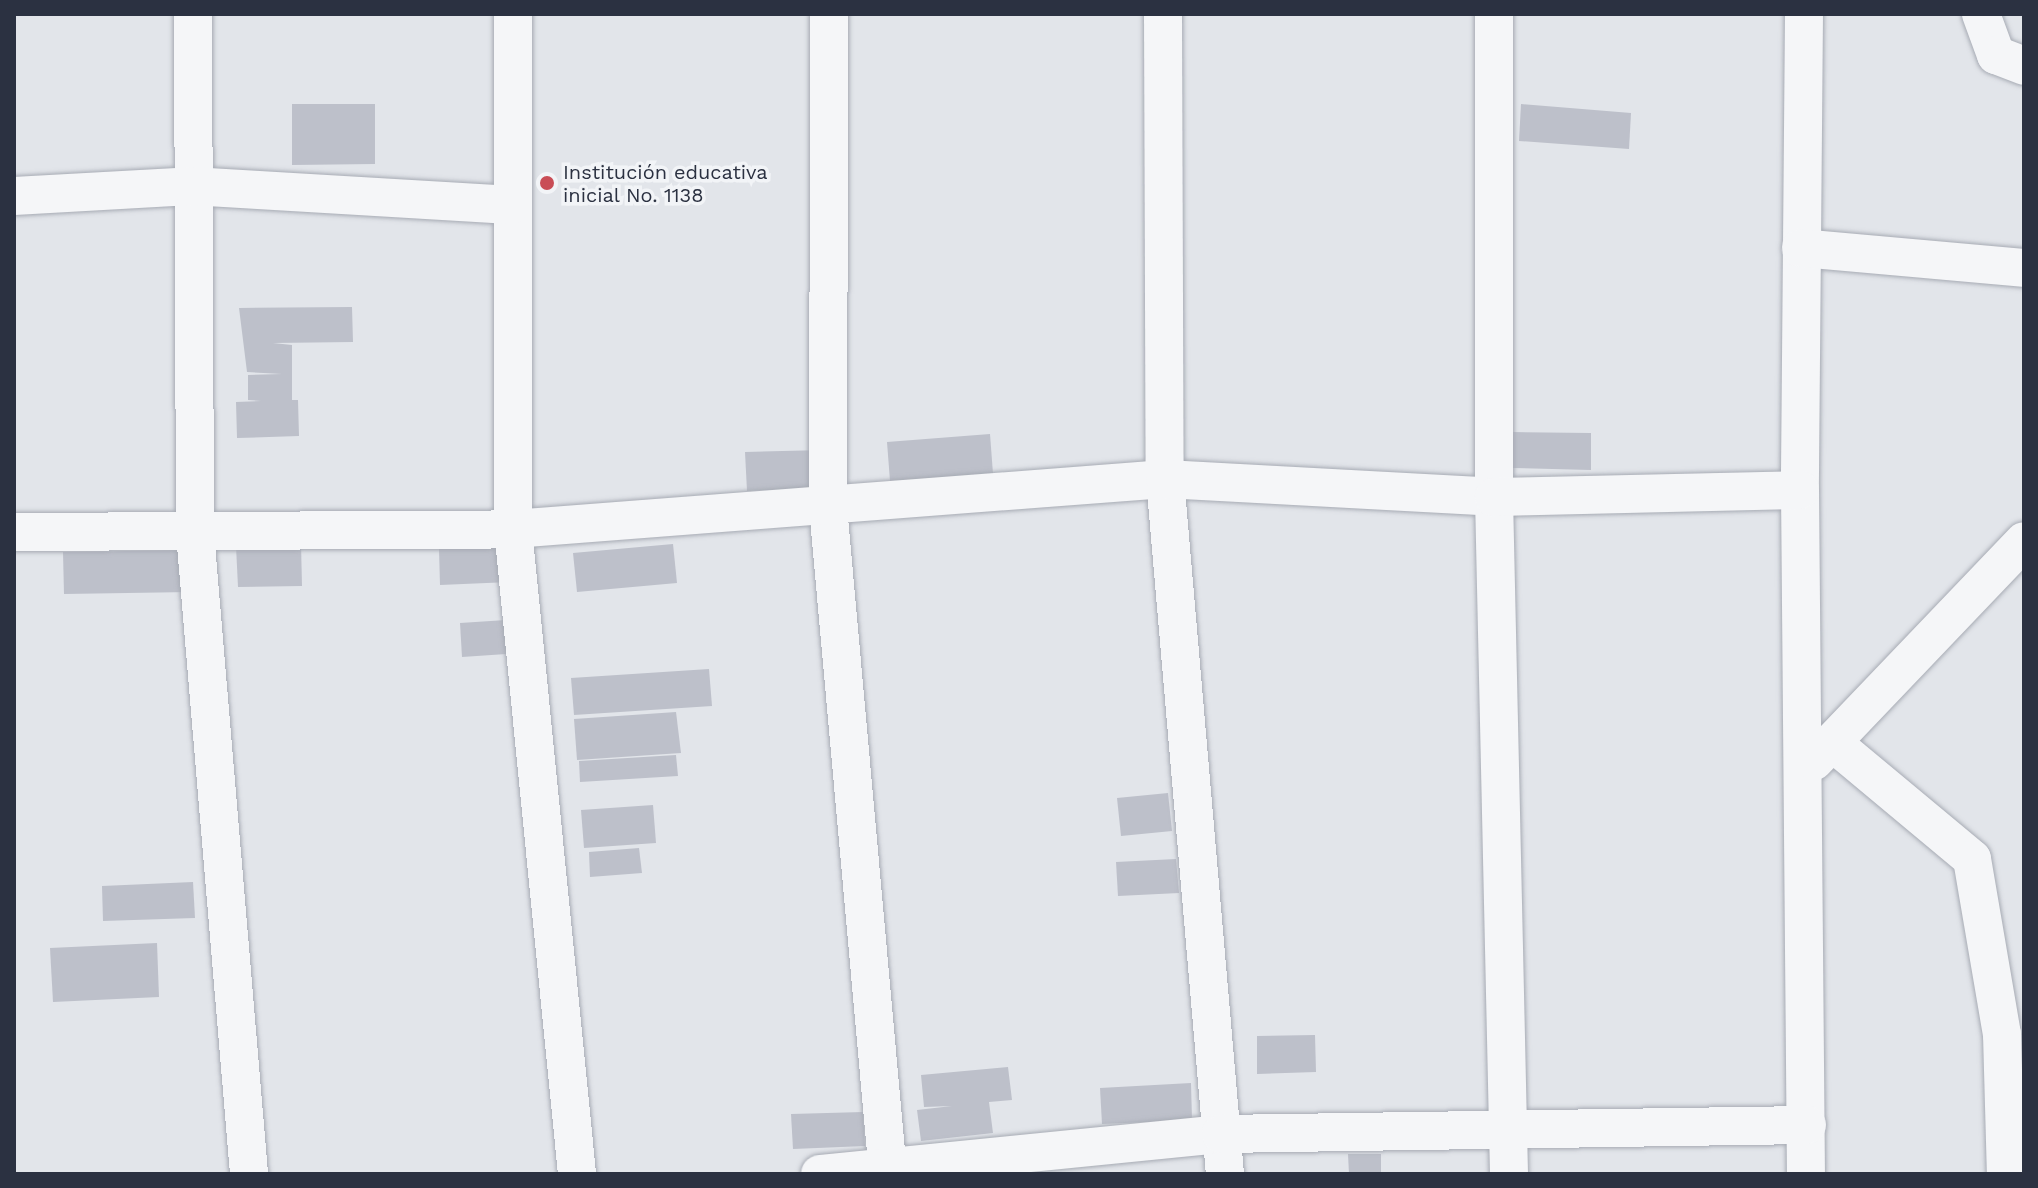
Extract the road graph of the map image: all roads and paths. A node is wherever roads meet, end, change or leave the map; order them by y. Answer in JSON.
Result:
{"nodes":[{"id":1,"x":193,"y":14,"type":"edge"},
{"id":2,"x":513,"y":14,"type":"edge"},
{"id":3,"x":829,"y":14,"type":"edge"},
{"id":4,"x":1163,"y":14,"type":"edge"},
{"id":5,"x":1494,"y":14,"type":"edge"},
{"id":6,"x":1804,"y":14,"type":"edge"},
{"id":7,"x":1981,"y":14,"type":"edge"},
{"id":8,"x":2024,"y":66,"type":"edge"},
{"id":9,"x":191,"y":186,"type":"junction"},
{"id":10,"x":14,"y":196,"type":"edge"},
{"id":11,"x":510,"y":205,"type":"junction"},
{"id":12,"x":1801,"y":248,"type":"junction"},
{"id":13,"x":2024,"y":268,"type":"edge"},
{"id":14,"x":1165,"y":479,"type":"junction"},
{"id":15,"x":1800,"y":490,"type":"junction"},
{"id":16,"x":1494,"y":497,"type":"junction"},
{"id":17,"x":828,"y":507,"type":"junction"},
{"id":18,"x":513,"y":529,"type":"junction"},
{"id":19,"x":14,"y":532,"type":"edge"},
{"id":20,"x":195,"y":533,"type":"junction"},
{"id":21,"x":2024,"y":541,"type":"edge"},
{"id":22,"x":1833,"y":743,"type":"junction"},
{"id":23,"x":1803,"y":771,"type":"junction"},
{"id":24,"x":1807,"y":1125,"type":"junction"},
{"id":25,"x":1505,"y":1132,"type":"junction"},
{"id":26,"x":1221,"y":1134,"type":"junction"},
{"id":27,"x":887,"y":1171,"type":"edge"},
{"id":28,"x":249,"y":1174,"type":"edge"},
{"id":29,"x":577,"y":1174,"type":"edge"},
{"id":30,"x":820,"y":1174,"type":"edge"},
{"id":31,"x":1225,"y":1174,"type":"edge"},
{"id":32,"x":1509,"y":1174,"type":"edge"},
{"id":33,"x":1806,"y":1174,"type":"edge"},
{"id":34,"x":2006,"y":1174,"type":"edge"}],
"edges":[{"from":1,"to":9,"type":"street"},
{"from":2,"to":11,"type":"street"},
{"from":3,"to":17,"type":"street"},
{"from":4,"to":14,"type":"street"},
{"from":5,"to":16,"type":"street"},
{"from":6,"to":12,"type":"street"},
{"from":7,"to":8,"type":"street"},
{"from":9,"to":10,"type":"street"},
{"from":9,"to":11,"type":"street"},
{"from":9,"to":20,"type":"street"},
{"from":11,"to":18,"type":"street"},
{"from":12,"to":13,"type":"street"},
{"from":12,"to":15,"type":"street"},
{"from":14,"to":16,"type":"street"},
{"from":14,"to":17,"type":"street"},
{"from":14,"to":26,"type":"street"},
{"from":15,"to":16,"type":"street"},
{"from":15,"to":23,"type":"street"},
{"from":16,"to":25,"type":"street"},
{"from":17,"to":18,"type":"street"},
{"from":17,"to":27,"type":"street"},
{"from":18,"to":20,"type":"street"},
{"from":18,"to":29,"type":"street"},
{"from":19,"to":20,"type":"street"},
{"from":20,"to":28,"type":"street"},
{"from":21,"to":22,"type":"street"},
{"from":22,"to":23,"type":"street"},
{"from":22,"to":34,"type":"street"},
{"from":23,"to":24,"type":"street"},
{"from":24,"to":25,"type":"street"},
{"from":24,"to":33,"type":"street"},
{"from":25,"to":26,"type":"street"},
{"from":25,"to":32,"type":"street"},
{"from":26,"to":27,"type":"street"},
{"from":26,"to":31,"type":"street"},
{"from":27,"to":30,"type":"street"}]}
